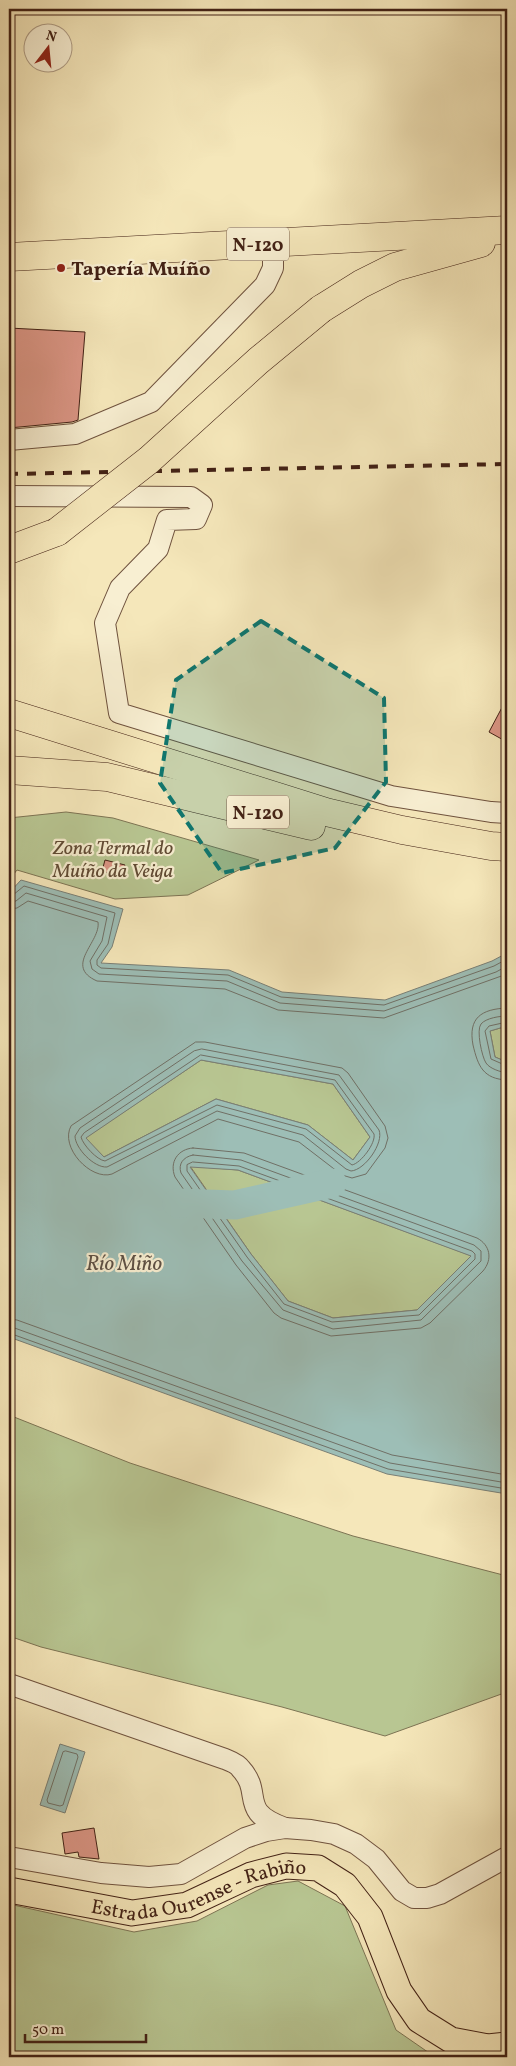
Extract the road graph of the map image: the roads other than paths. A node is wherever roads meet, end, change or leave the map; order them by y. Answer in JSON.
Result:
{"nodes":[{"id":1,"x":507,"y":230,"type":"edge"},
{"id":2,"x":507,"y":239,"type":"edge"},
{"id":3,"x":273,"y":243,"type":"junction"},
{"id":4,"x":9,"y":257,"type":"edge"},
{"id":5,"x":9,"y":440,"type":"edge"},
{"id":6,"x":9,"y":496,"type":"edge"},
{"id":7,"x":9,"y":550,"type":"edge"},
{"id":8,"x":9,"y":713,"type":"edge"},
{"id":9,"x":9,"y":770,"type":"edge"},
{"id":10,"x":507,"y":812,"type":"edge"},
{"id":11,"x":507,"y":847,"type":"edge"},
{"id":12,"x":507,"y":858,"type":"edge"},
{"id":13,"x":9,"y":1684,"type":"edge"},
{"id":14,"x":285,"y":1828,"type":"junction"},
{"id":15,"x":507,"y":1856,"type":"edge"},
{"id":16,"x":9,"y":1857,"type":"edge"},
{"id":17,"x":9,"y":1890,"type":"edge"},
{"id":18,"x":507,"y":2045,"type":"edge"}],
"edges":[{"from":1,"to":3,"type":"highway","number":"N-120"},
{"from":2,"to":7,"type":"highway","bridge":true},
{"from":3,"to":4,"type":"highway","number":"N-120"},
{"from":3,"to":5,"type":"street"},
{"from":6,"to":10,"type":"street"},
{"from":8,"to":11,"type":"highway"},
{"from":9,"to":12,"type":"highway","number":"N-120"},
{"from":13,"to":14,"type":"street"},
{"from":14,"to":15,"type":"street"},
{"from":14,"to":16,"type":"street"},
{"from":17,"to":18,"type":"main road","name":"Estrada Ourense - Rabiño"}]}
